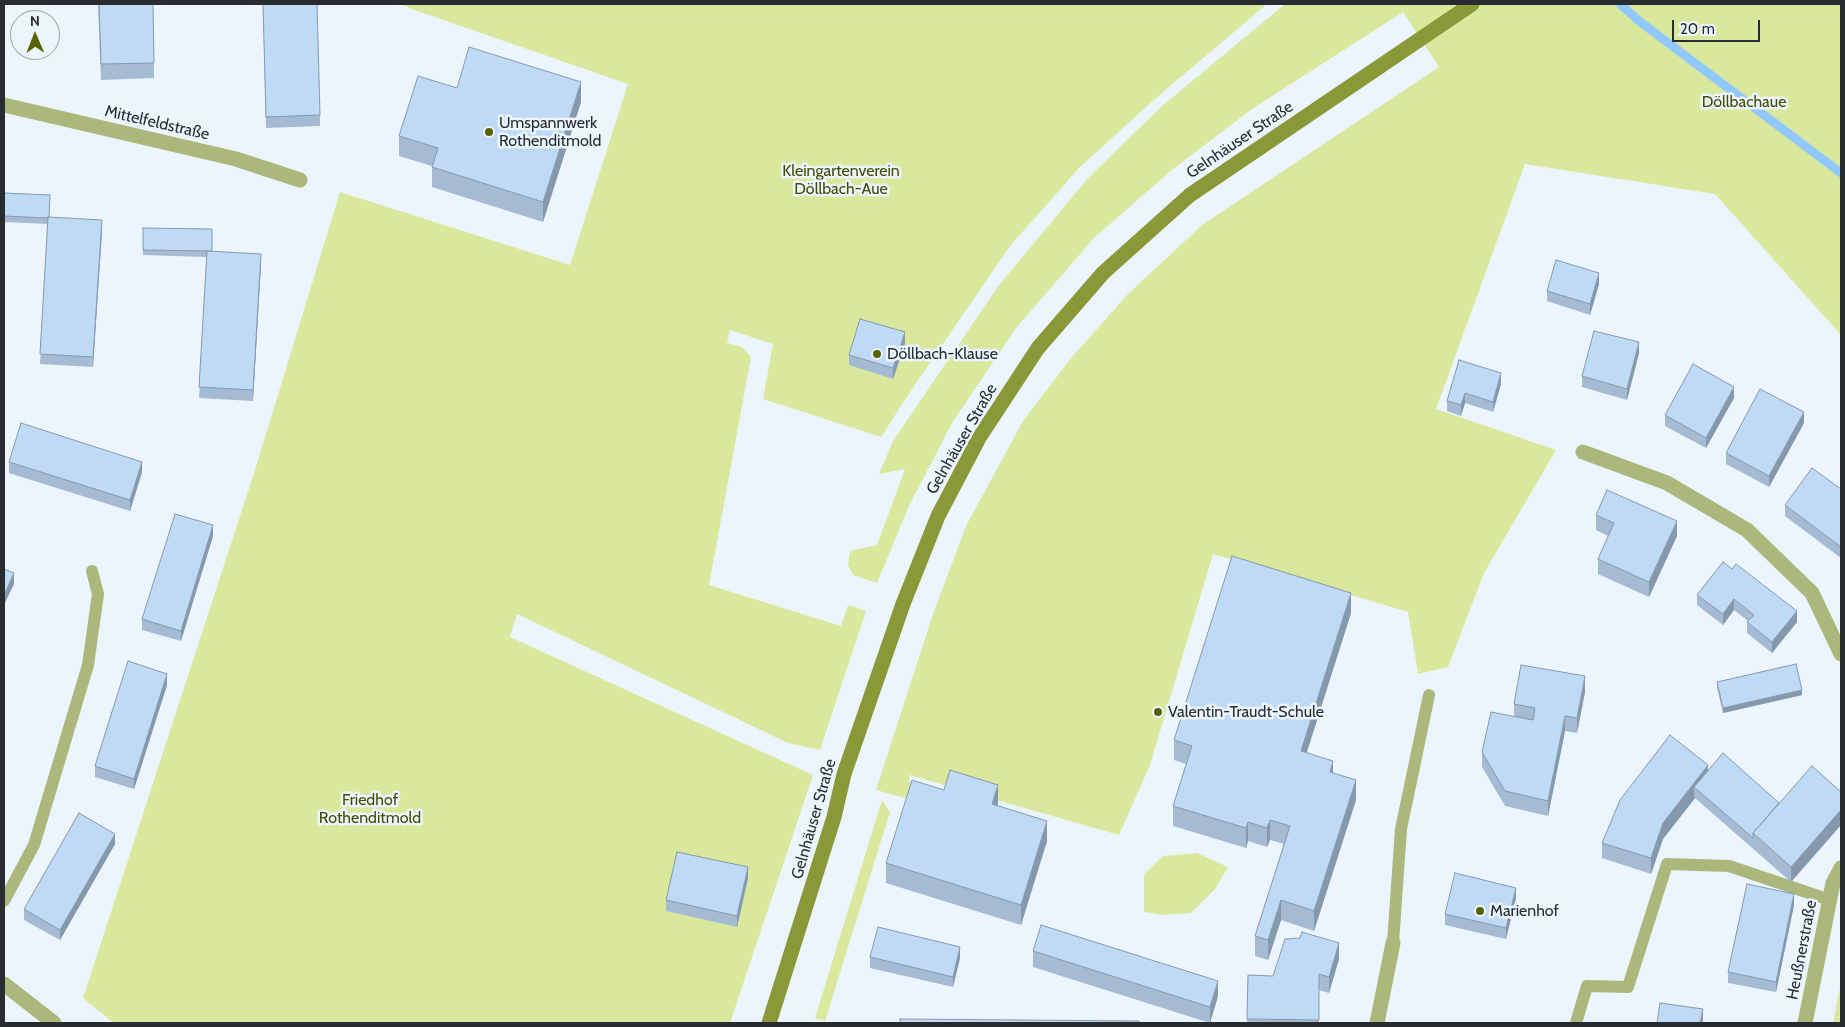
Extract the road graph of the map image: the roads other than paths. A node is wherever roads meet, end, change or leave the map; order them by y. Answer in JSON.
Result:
{"nodes":[{"id":1,"x":1472,"y":4,"type":"edge"},
{"id":2,"x":4,"y":106,"type":"edge"},
{"id":3,"x":300,"y":180,"type":"dead end"},
{"id":4,"x":1583,"y":452,"type":"dead end"},
{"id":5,"x":92,"y":571,"type":"dead end"},
{"id":6,"x":1841,"y":654,"type":"edge"},
{"id":7,"x":1429,"y":695,"type":"dead end"},
{"id":8,"x":1841,"y":868,"type":"edge"},
{"id":9,"x":1837,"y":886,"type":"edge"},
{"id":10,"x":1830,"y":900,"type":"junction"},
{"id":11,"x":4,"y":901,"type":"edge"},
{"id":12,"x":1393,"y":943,"type":"joint"},
{"id":13,"x":4,"y":984,"type":"edge"},
{"id":14,"x":54,"y":1023,"type":"edge"},
{"id":15,"x":769,"y":1023,"type":"edge"},
{"id":16,"x":1377,"y":1023,"type":"edge"},
{"id":17,"x":1576,"y":1023,"type":"edge"},
{"id":18,"x":1805,"y":1023,"type":"edge"}],
"edges":[{"from":1,"to":15,"type":"main road","name":"Gelnhäuser Straße"},
{"from":2,"to":3,"type":"street","name":"Mittelfeldstraße"},
{"from":4,"to":6,"type":"street"},
{"from":5,"to":11,"type":"lane"},
{"from":7,"to":12,"type":"lane"},
{"from":8,"to":9,"type":"street","name":"Heußnerstraße"},
{"from":9,"to":10,"type":"street","name":"Heußnerstraße"},
{"from":10,"to":17,"type":"lane"},
{"from":10,"to":18,"type":"street","name":"Heußnerstraße"},
{"from":12,"to":16,"type":"street"},
{"from":13,"to":14,"type":"street"}]}
